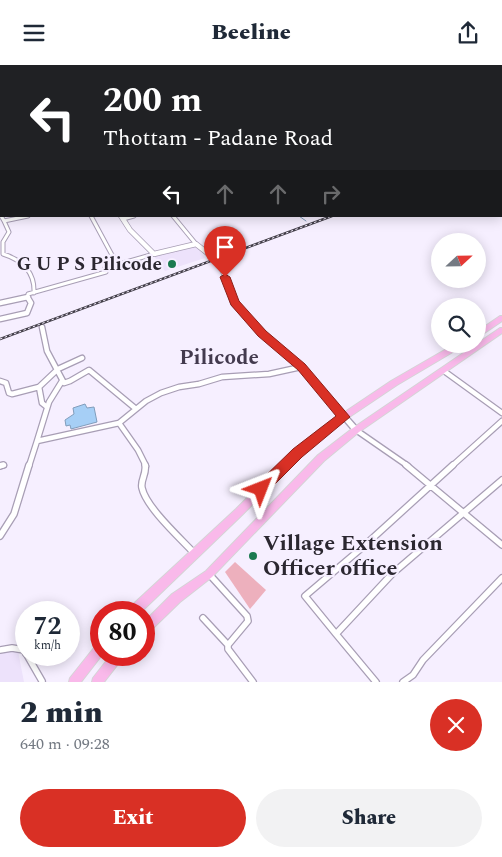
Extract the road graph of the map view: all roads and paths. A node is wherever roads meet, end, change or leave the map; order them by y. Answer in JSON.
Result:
{"nodes":[{"id":1,"x":2,"y":217,"type":"edge"},
{"id":2,"x":23,"y":217,"type":"edge"},
{"id":3,"x":92,"y":217,"type":"edge"},
{"id":4,"x":174,"y":217,"type":"edge"},
{"id":5,"x":122,"y":218,"type":"edge"},
{"id":6,"x":4,"y":221,"type":"junction"},
{"id":7,"x":196,"y":244,"type":"junction"},
{"id":8,"x":154,"y":254,"type":"junction"},
{"id":9,"x":122,"y":264,"type":"junction"},
{"id":10,"x":34,"y":293,"type":"junction"},
{"id":11,"x":28,"y":298,"type":"junction"},
{"id":12,"x":0,"y":303,"type":"edge"},
{"id":13,"x":502,"y":318,"type":"edge"},
{"id":14,"x":0,"y":319,"type":"edge"},
{"id":15,"x":42,"y":327,"type":"dead end"},
{"id":16,"x":486,"y":329,"type":"edge"},
{"id":17,"x":502,"y":331,"type":"edge"},
{"id":18,"x":446,"y":353,"type":"edge"},
{"id":19,"x":82,"y":358,"type":"dead end"},
{"id":20,"x":302,"y":367,"type":"junction"},
{"id":21,"x":58,"y":369,"type":"junction"},
{"id":22,"x":444,"y":371,"type":"junction"},
{"id":23,"x":0,"y":381,"type":"edge"},
{"id":24,"x":62,"y":381,"type":"junction"},
{"id":25,"x":39,"y":387,"type":"junction"},
{"id":26,"x":47,"y":407,"type":"junction"},
{"id":27,"x":136,"y":409,"type":"junction"},
{"id":28,"x":502,"y":413,"type":"edge"},
{"id":29,"x":344,"y":417,"type":"junction"},
{"id":30,"x":502,"y":421,"type":"edge"},
{"id":31,"x":119,"y":423,"type":"junction"},
{"id":32,"x":356,"y":430,"type":"junction"},
{"id":33,"x":38,"y":441,"type":"junction"},
{"id":34,"x":502,"y":480,"type":"edge"},
{"id":35,"x":432,"y":485,"type":"junction"},
{"id":36,"x":465,"y":513,"type":"junction"},
{"id":37,"x":0,"y":536,"type":"edge"},
{"id":38,"x":502,"y":545,"type":"edge"},
{"id":39,"x":194,"y":553,"type":"junction"},
{"id":40,"x":209,"y":574,"type":"junction"},
{"id":41,"x":502,"y":577,"type":"edge"},
{"id":42,"x":144,"y":601,"type":"edge"},
{"id":43,"x":155,"y":618,"type":"edge"},
{"id":44,"x":203,"y":618,"type":"dead end"},
{"id":45,"x":336,"y":634,"type":"junction"},
{"id":46,"x":228,"y":645,"type":"junction"},
{"id":47,"x":15,"y":648,"type":"edge"},
{"id":48,"x":0,"y":650,"type":"edge"},
{"id":49,"x":90,"y":662,"type":"edge"},
{"id":50,"x":33,"y":666,"type":"edge"},
{"id":51,"x":109,"y":666,"type":"edge"},
{"id":52,"x":42,"y":681,"type":"edge"},
{"id":53,"x":74,"y":682,"type":"edge"},
{"id":54,"x":97,"y":682,"type":"edge"},
{"id":55,"x":253,"y":682,"type":"edge"},
{"id":56,"x":376,"y":682,"type":"edge"},
{"id":57,"x":403,"y":682,"type":"edge"}],
"edges":[{"from":1,"to":6,"type":"street"},
{"from":2,"to":6,"type":"street"},
{"from":3,"to":9,"type":"street"},
{"from":4,"to":7,"type":"street"},
{"from":5,"to":8,"type":"street"},
{"from":6,"to":10,"type":"street"},
{"from":7,"to":8,"type":"street"},
{"from":7,"to":20,"type":"street","bridge":true},
{"from":8,"to":9,"type":"street"},
{"from":9,"to":10,"type":"street"},
{"from":10,"to":11,"type":"street"},
{"from":11,"to":12,"type":"street"},
{"from":11,"to":14,"type":"street"},
{"from":13,"to":16,"type":"highway"},
{"from":15,"to":21,"type":"street"},
{"from":17,"to":22,"type":"highway"},
{"from":18,"to":29,"type":"highway"},
{"from":19,"to":21,"type":"street"},
{"from":20,"to":27,"type":"street"},
{"from":20,"to":29,"type":"street"},
{"from":21,"to":24,"type":"street"},
{"from":21,"to":25,"type":"street"},
{"from":22,"to":28,"type":"street"},
{"from":22,"to":32,"type":"highway"},
{"from":23,"to":25,"type":"street"},
{"from":24,"to":26,"type":"street"},
{"from":24,"to":27,"type":"street"},
{"from":25,"to":26,"type":"street"},
{"from":26,"to":33,"type":"street"},
{"from":27,"to":31,"type":"street"},
{"from":29,"to":32,"type":"street"},
{"from":29,"to":39,"type":"highway"},
{"from":30,"to":35,"type":"street"},
{"from":31,"to":33,"type":"street"},
{"from":31,"to":39,"type":"street"},
{"from":32,"to":35,"type":"street"},
{"from":32,"to":40,"type":"highway"},
{"from":33,"to":37,"type":"street"},
{"from":34,"to":36,"type":"street"},
{"from":35,"to":36,"type":"street"},
{"from":35,"to":45,"type":"street"},
{"from":36,"to":38,"type":"street"},
{"from":36,"to":45,"type":"street"},
{"from":39,"to":42,"type":"highway"},
{"from":40,"to":43,"type":"highway"},
{"from":40,"to":46,"type":"street"},
{"from":41,"to":57,"type":"street"},
{"from":44,"to":46,"type":"street"},
{"from":45,"to":56,"type":"street"},
{"from":46,"to":55,"type":"street"},
{"from":47,"to":48,"type":"street"},
{"from":49,"to":53,"type":"highway"},
{"from":50,"to":52,"type":"street"},
{"from":51,"to":54,"type":"highway"}]}
